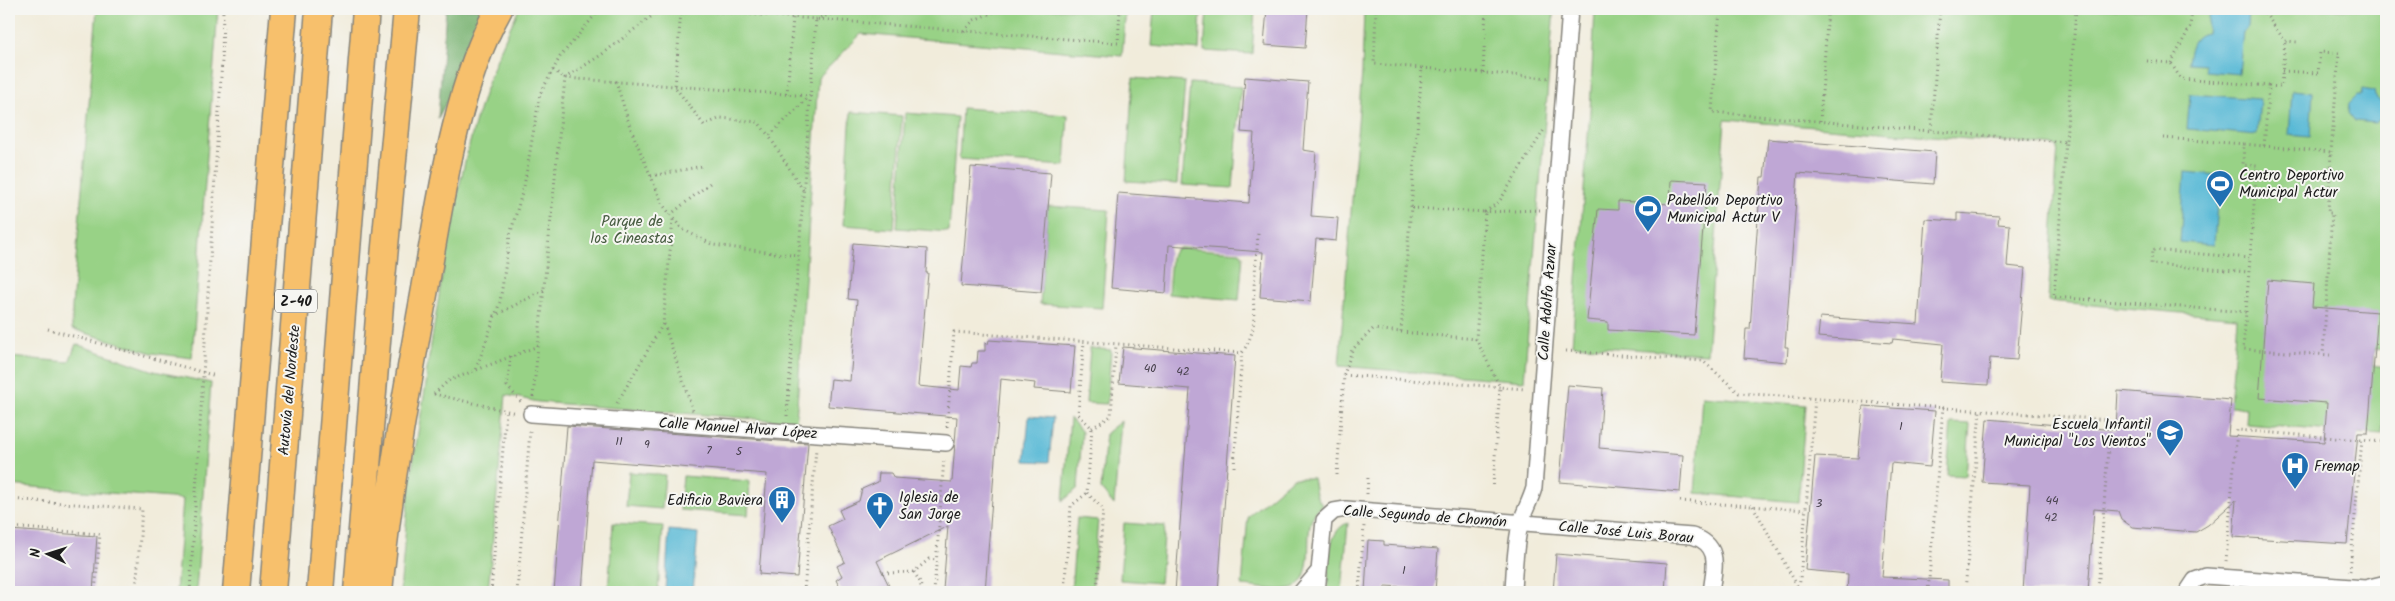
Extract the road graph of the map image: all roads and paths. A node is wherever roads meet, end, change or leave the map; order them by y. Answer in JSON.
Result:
{"nodes":[{"id":1,"x":223,"y":9,"type":"edge"},
{"id":2,"x":284,"y":9,"type":"edge"},
{"id":3,"x":319,"y":9,"type":"edge"},
{"id":4,"x":366,"y":9,"type":"edge"},
{"id":5,"x":408,"y":9,"type":"edge"},
{"id":6,"x":499,"y":9,"type":"edge"},
{"id":7,"x":600,"y":9,"type":"edge"},
{"id":8,"x":661,"y":9,"type":"edge"},
{"id":9,"x":676,"y":9,"type":"edge"},
{"id":10,"x":681,"y":9,"type":"edge"},
{"id":11,"x":847,"y":9,"type":"edge"},
{"id":12,"x":1001,"y":9,"type":"edge"},
{"id":13,"x":1120,"y":9,"type":"edge"},
{"id":14,"x":1375,"y":9,"type":"edge"},
{"id":15,"x":1486,"y":9,"type":"edge"},
{"id":16,"x":1570,"y":9,"type":"edge"},
{"id":17,"x":1720,"y":9,"type":"edge"},
{"id":18,"x":1828,"y":9,"type":"edge"},
{"id":19,"x":1940,"y":9,"type":"edge"},
{"id":20,"x":2076,"y":9,"type":"edge"},
{"id":21,"x":2192,"y":9,"type":"edge"},
{"id":22,"x":2262,"y":9,"type":"edge"},
{"id":23,"x":793,"y":18,"type":"junction"},
{"id":24,"x":816,"y":20,"type":"junction"},
{"id":25,"x":964,"y":31,"type":"junction"},
{"id":26,"x":2285,"y":41,"type":"junction"},
{"id":27,"x":2297,"y":42,"type":"dead end"},
{"id":28,"x":2147,"y":61,"type":"dead end"},
{"id":29,"x":2171,"y":63,"type":"junction"},
{"id":30,"x":1422,"y":68,"type":"junction"},
{"id":31,"x":553,"y":70,"type":"junction"},
{"id":32,"x":2282,"y":71,"type":"junction"},
{"id":33,"x":1483,"y":73,"type":"junction"},
{"id":34,"x":565,"y":78,"type":"junction"},
{"id":35,"x":1551,"y":78,"type":"dead end"},
{"id":36,"x":616,"y":81,"type":"junction"},
{"id":37,"x":2269,"y":86,"type":"junction"},
{"id":38,"x":675,"y":87,"type":"junction"},
{"id":39,"x":787,"y":94,"type":"junction"},
{"id":40,"x":810,"y":96,"type":"junction"},
{"id":41,"x":1820,"y":121,"type":"junction"},
{"id":42,"x":1547,"y":125,"type":"dead end"},
{"id":43,"x":1931,"y":131,"type":"junction"},
{"id":44,"x":769,"y":136,"type":"junction"},
{"id":45,"x":2163,"y":138,"type":"dead end"},
{"id":46,"x":2066,"y":142,"type":"junction"},
{"id":47,"x":2244,"y":144,"type":"junction"},
{"id":48,"x":2264,"y":146,"type":"junction"},
{"id":49,"x":2332,"y":152,"type":"junction"},
{"id":50,"x":703,"y":166,"type":"dead end"},
{"id":51,"x":652,"y":176,"type":"junction"},
{"id":52,"x":710,"y":183,"type":"dead end"},
{"id":53,"x":803,"y":190,"type":"junction"},
{"id":54,"x":1412,"y":208,"type":"junction"},
{"id":55,"x":1537,"y":210,"type":"dead end"},
{"id":56,"x":1485,"y":212,"type":"junction"},
{"id":57,"x":670,"y":215,"type":"junction"},
{"id":58,"x":673,"y":219,"type":"junction"},
{"id":59,"x":1258,"y":233,"type":"dead end"},
{"id":60,"x":798,"y":256,"type":"junction"},
{"id":61,"x":2250,"y":258,"type":"junction"},
{"id":62,"x":2249,"y":272,"type":"junction"},
{"id":63,"x":544,"y":290,"type":"junction"},
{"id":64,"x":2246,"y":312,"type":"junction"},
{"id":65,"x":493,"y":316,"type":"junction"},
{"id":66,"x":664,"y":324,"type":"junction"},
{"id":67,"x":48,"y":329,"type":"dead end"},
{"id":68,"x":1400,"y":332,"type":"junction"},
{"id":69,"x":1476,"y":339,"type":"junction"},
{"id":70,"x":1084,"y":342,"type":"junction"},
{"id":71,"x":1116,"y":344,"type":"junction"},
{"id":72,"x":538,"y":346,"type":"junction"},
{"id":73,"x":1566,"y":351,"type":"dead end"},
{"id":74,"x":1242,"y":353,"type":"junction"},
{"id":75,"x":2323,"y":355,"type":"junction"},
{"id":76,"x":2330,"y":355,"type":"dead end"},
{"id":77,"x":511,"y":356,"type":"junction"},
{"id":78,"x":476,"y":369,"type":"junction"},
{"id":79,"x":205,"y":374,"type":"junction"},
{"id":80,"x":1344,"y":374,"type":"junction"},
{"id":81,"x":216,"y":376,"type":"dead end"},
{"id":82,"x":1500,"y":387,"type":"junction"},
{"id":83,"x":1526,"y":389,"type":"dead end"},
{"id":84,"x":1815,"y":398,"type":"junction"},
{"id":85,"x":1943,"y":408,"type":"junction"},
{"id":86,"x":1980,"y":410,"type":"junction"},
{"id":87,"x":506,"y":412,"type":"junction"},
{"id":88,"x":531,"y":414,"type":"junction"},
{"id":89,"x":608,"y":419,"type":"junction"},
{"id":90,"x":698,"y":426,"type":"junction"},
{"id":91,"x":1092,"y":428,"type":"junction"},
{"id":92,"x":786,"y":432,"type":"junction"},
{"id":93,"x":818,"y":434,"type":"junction"},
{"id":94,"x":2362,"y":440,"type":"junction"},
{"id":95,"x":2386,"y":442,"type":"edge"},
{"id":96,"x":946,"y":443,"type":"junction"},
{"id":97,"x":1234,"y":467,"type":"dead end"},
{"id":98,"x":1337,"y":475,"type":"dead end"},
{"id":99,"x":1368,"y":477,"type":"dead end"},
{"id":100,"x":1493,"y":485,"type":"dead end"},
{"id":101,"x":1087,"y":493,"type":"junction"},
{"id":102,"x":9,"y":499,"type":"edge"},
{"id":103,"x":1366,"y":500,"type":"dead end"},
{"id":104,"x":1680,"y":500,"type":"dead end"},
{"id":105,"x":1753,"y":506,"type":"junction"},
{"id":106,"x":1806,"y":510,"type":"junction"},
{"id":107,"x":1364,"y":522,"type":"dead end"},
{"id":108,"x":1521,"y":522,"type":"junction"},
{"id":109,"x":9,"y":527,"type":"edge"},
{"id":110,"x":937,"y":560,"type":"junction"},
{"id":111,"x":2226,"y":567,"type":"dead end"},
{"id":112,"x":914,"y":572,"type":"junction"},
{"id":113,"x":1318,"y":572,"type":"junction"},
{"id":114,"x":883,"y":573,"type":"dead end"},
{"id":115,"x":2350,"y":577,"type":"dead end"},
{"id":116,"x":2386,"y":583,"type":"edge"},
{"id":117,"x":2370,"y":590,"type":"edge"},
{"id":118,"x":1799,"y":591,"type":"edge"},
{"id":119,"x":95,"y":592,"type":"edge"},
{"id":120,"x":136,"y":592,"type":"edge"},
{"id":121,"x":190,"y":592,"type":"edge"},
{"id":122,"x":236,"y":592,"type":"edge"},
{"id":123,"x":273,"y":592,"type":"edge"},
{"id":124,"x":320,"y":592,"type":"edge"},
{"id":125,"x":357,"y":592,"type":"edge"},
{"id":126,"x":366,"y":592,"type":"edge"},
{"id":127,"x":379,"y":592,"type":"edge"},
{"id":128,"x":491,"y":592,"type":"edge"},
{"id":129,"x":517,"y":592,"type":"edge"},
{"id":130,"x":804,"y":592,"type":"edge"},
{"id":131,"x":922,"y":592,"type":"edge"},
{"id":132,"x":934,"y":592,"type":"edge"},
{"id":133,"x":1064,"y":592,"type":"edge"},
{"id":134,"x":1097,"y":592,"type":"edge"},
{"id":135,"x":1301,"y":592,"type":"edge"},
{"id":136,"x":1317,"y":592,"type":"edge"},
{"id":137,"x":1359,"y":592,"type":"edge"},
{"id":138,"x":1512,"y":592,"type":"edge"},
{"id":139,"x":1711,"y":592,"type":"edge"},
{"id":140,"x":1928,"y":592,"type":"edge"},
{"id":141,"x":1965,"y":592,"type":"edge"},
{"id":142,"x":2098,"y":592,"type":"edge"},
{"id":143,"x":2188,"y":592,"type":"edge"}],
"edges":[{"from":1,"to":79,"type":"path"},
{"from":2,"to":122,"type":"highway"},
{"from":3,"to":123,"type":"highway","name":"Autovía del Nordeste","number":"Z-40"},
{"from":4,"to":124,"type":"highway"},
{"from":5,"to":125,"type":"highway"},
{"from":5,"to":126,"type":"highway"},
{"from":6,"to":127,"type":"highway"},
{"from":7,"to":31,"type":"path"},
{"from":8,"to":34,"type":"path"},
{"from":9,"to":10,"type":"path"},
{"from":10,"to":23,"type":"path"},
{"from":10,"to":38,"type":"path"},
{"from":11,"to":24,"type":"path"},
{"from":12,"to":25,"type":"path"},
{"from":13,"to":25,"type":"path"},
{"from":14,"to":30,"type":"path"},
{"from":15,"to":33,"type":"path"},
{"from":16,"to":108,"type":"street","name":"Calle Adolfo Aznar"},
{"from":17,"to":41,"type":"path"},
{"from":18,"to":41,"type":"path"},
{"from":19,"to":43,"type":"path"},
{"from":20,"to":46,"type":"path"},
{"from":21,"to":29,"type":"path"},
{"from":22,"to":26,"type":"path"},
{"from":23,"to":24,"type":"path"},
{"from":23,"to":39,"type":"path"},
{"from":24,"to":25,"type":"path"},
{"from":24,"to":40,"type":"path"},
{"from":26,"to":27,"type":"path"},
{"from":26,"to":32,"type":"path"},
{"from":28,"to":29,"type":"path"},
{"from":29,"to":37,"type":"path"},
{"from":30,"to":33,"type":"path"},
{"from":30,"to":54,"type":"path"},
{"from":31,"to":34,"type":"path"},
{"from":31,"to":65,"type":"path"},
{"from":32,"to":37,"type":"path"},
{"from":32,"to":49,"type":"path"},
{"from":33,"to":35,"type":"path"},
{"from":34,"to":36,"type":"path"},
{"from":34,"to":63,"type":"path"},
{"from":36,"to":38,"type":"path"},
{"from":36,"to":51,"type":"path"},
{"from":37,"to":48,"type":"path"},
{"from":38,"to":39,"type":"path"},
{"from":38,"to":44,"type":"path"},
{"from":39,"to":40,"type":"path"},
{"from":40,"to":44,"type":"path"},
{"from":40,"to":53,"type":"path"},
{"from":41,"to":43,"type":"path"},
{"from":42,"to":56,"type":"path"},
{"from":43,"to":46,"type":"path"},
{"from":44,"to":53,"type":"path"},
{"from":45,"to":47,"type":"path"},
{"from":46,"to":64,"type":"path"},
{"from":47,"to":48,"type":"path"},
{"from":47,"to":61,"type":"path"},
{"from":48,"to":49,"type":"path"},
{"from":49,"to":75,"type":"path"},
{"from":50,"to":51,"type":"path"},
{"from":51,"to":57,"type":"path"},
{"from":52,"to":57,"type":"path"},
{"from":53,"to":60,"type":"path"},
{"from":54,"to":56,"type":"path"},
{"from":54,"to":68,"type":"path"},
{"from":55,"to":56,"type":"path"},
{"from":56,"to":69,"type":"path"},
{"from":57,"to":58,"type":"path"},
{"from":58,"to":60,"type":"path"},
{"from":58,"to":66,"type":"path"},
{"from":59,"to":74,"type":"path"},
{"from":60,"to":92,"type":"path"},
{"from":61,"to":62,"type":"path"},
{"from":61,"to":62,"type":"path"},
{"from":62,"to":64,"type":"path"},
{"from":63,"to":65,"type":"path"},
{"from":63,"to":72,"type":"path"},
{"from":64,"to":75,"type":"path"},
{"from":65,"to":78,"type":"path"},
{"from":66,"to":89,"type":"path"},
{"from":66,"to":90,"type":"path"},
{"from":67,"to":79,"type":"path"},
{"from":68,"to":69,"type":"path"},
{"from":68,"to":80,"type":"path"},
{"from":69,"to":82,"type":"path"},
{"from":70,"to":71,"type":"path"},
{"from":70,"to":91,"type":"path"},
{"from":70,"to":96,"type":"path"},
{"from":71,"to":74,"type":"path"},
{"from":71,"to":91,"type":"path"},
{"from":72,"to":77,"type":"path"},
{"from":72,"to":88,"type":"path"},
{"from":73,"to":84,"type":"path"},
{"from":74,"to":97,"type":"path"},
{"from":75,"to":76,"type":"path"},
{"from":77,"to":78,"type":"path"},
{"from":77,"to":88,"type":"path"},
{"from":78,"to":87,"type":"path"},
{"from":79,"to":81,"type":"path"},
{"from":79,"to":121,"type":"path"},
{"from":80,"to":82,"type":"path"},
{"from":80,"to":98,"type":"path"},
{"from":82,"to":83,"type":"path"},
{"from":82,"to":100,"type":"path"},
{"from":84,"to":85,"type":"path"},
{"from":84,"to":106,"type":"path"},
{"from":85,"to":86,"type":"path"},
{"from":85,"to":140,"type":"path"},
{"from":86,"to":141,"type":"path"},
{"from":86,"to":142,"type":"path"},
{"from":87,"to":88,"type":"path"},
{"from":87,"to":128,"type":"path"},
{"from":88,"to":89,"type":"street","name":"Calle Manuel Alvar López"},
{"from":88,"to":129,"type":"path"},
{"from":89,"to":90,"type":"street","name":"Calle Manuel Alvar López"},
{"from":90,"to":92,"type":"street","name":"Calle Manuel Alvar López"},
{"from":91,"to":101,"type":"path"},
{"from":92,"to":93,"type":"street","name":"Calle Manuel Alvar López"},
{"from":93,"to":96,"type":"street","name":"Calle Manuel Alvar López"},
{"from":93,"to":130,"type":"path"},
{"from":94,"to":95,"type":"path"},
{"from":94,"to":111,"type":"path"},
{"from":94,"to":115,"type":"path"},
{"from":96,"to":110,"type":"path"},
{"from":99,"to":103,"type":"path","name":"Calle Segundo de Chomón"},
{"from":101,"to":133,"type":"path"},
{"from":101,"to":134,"type":"path"},
{"from":102,"to":120,"type":"path"},
{"from":104,"to":105,"type":"path"},
{"from":105,"to":106,"type":"path"},
{"from":105,"to":118,"type":"path"},
{"from":106,"to":118,"type":"path"},
{"from":107,"to":137,"type":"path","name":"Calle Segundo de Chomón"},
{"from":108,"to":113,"type":"street","name":"Calle Segundo de Chomón"},
{"from":108,"to":138,"type":"street","name":"Calle Adolfo Aznar"},
{"from":108,"to":139,"type":"street","name":"Calle José Luis Borau"},
{"from":109,"to":119,"type":"path"},
{"from":110,"to":112,"type":"path"},
{"from":110,"to":132,"type":"path"},
{"from":112,"to":114,"type":"path"},
{"from":112,"to":131,"type":"path"},
{"from":113,"to":135,"type":"street"},
{"from":113,"to":136,"type":"street","name":"Calle Segundo de Chomón"},
{"from":116,"to":117,"type":"street"},
{"from":117,"to":143,"type":"street"}]}
